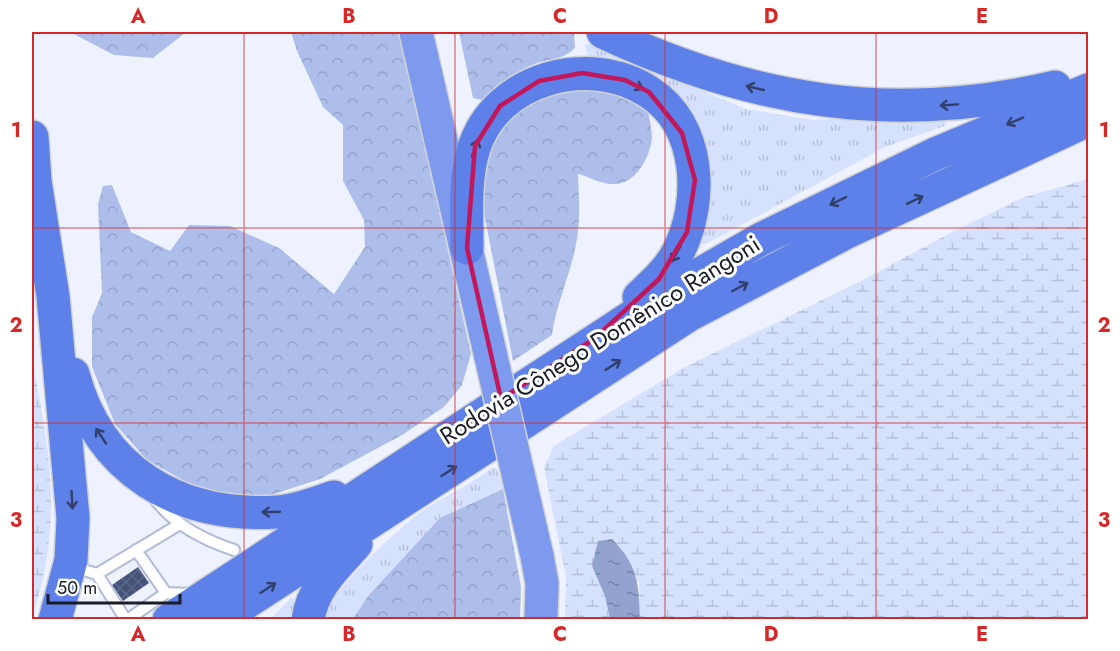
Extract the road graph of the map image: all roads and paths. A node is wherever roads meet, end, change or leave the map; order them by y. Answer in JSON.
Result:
{"nodes":[{"id":1,"x":416,"y":32,"type":"edge"},
{"id":2,"x":603,"y":32,"type":"edge"},
{"id":3,"x":1089,"y":79,"type":"edge"},
{"id":4,"x":1089,"y":90,"type":"edge"},
{"id":5,"x":1089,"y":120,"type":"edge"},
{"id":6,"x":32,"y":136,"type":"edge"},
{"id":7,"x":467,"y":248,"type":"junction"},
{"id":8,"x":53,"y":296,"type":"junction"},
{"id":9,"x":594,"y":339,"type":"junction"},
{"id":10,"x":141,"y":479,"type":"junction"},
{"id":11,"x":368,"y":487,"type":"junction"},
{"id":12,"x":400,"y":502,"type":"junction"},
{"id":13,"x":180,"y":524,"type":"junction"},
{"id":14,"x":136,"y":550,"type":"junction"},
{"id":15,"x":234,"y":550,"type":"dead end"},
{"id":16,"x":84,"y":567,"type":"junction"},
{"id":17,"x":216,"y":605,"type":"edge"},
{"id":18,"x":167,"y":606,"type":"edge"},
{"id":19,"x":55,"y":620,"type":"edge"},
{"id":20,"x":127,"y":620,"type":"edge"},
{"id":21,"x":308,"y":620,"type":"edge"},
{"id":22,"x":541,"y":620,"type":"edge"}],
"edges":[{"from":1,"to":7,"type":"highway"},
{"from":3,"to":2,"type":"highway","one_way":true},
{"from":4,"to":9,"type":"highway","name":"Rodovia Cônego Domênico Rangoni","one_way":true},
{"from":12,"to":5,"type":"highway","name":"Rodovia Cônego Domênico Rangoni","one_way":true},
{"from":6,"to":8,"type":"highway"},
{"from":7,"to":9,"type":"highway","one_way":true},
{"from":7,"to":22,"type":"highway","bridge":true},
{"from":10,"to":8,"type":"highway","one_way":true},
{"from":8,"to":16,"type":"highway","one_way":true},
{"from":9,"to":11,"type":"highway","name":"Rodovia Cônego Domênico Rangoni"},
{"from":11,"to":10,"type":"highway","one_way":true},
{"from":10,"to":13,"type":"lane"},
{"from":11,"to":17,"type":"highway","name":"Rodovia Cônego Domênico Rangoni"},
{"from":17,"to":12,"type":"highway","name":"Rodovia Cônego Domênico Rangoni","one_way":true},
{"from":12,"to":21,"type":"highway"},
{"from":13,"to":14,"type":"lane"},
{"from":13,"to":15,"type":"lane"},
{"from":14,"to":16,"type":"lane"},
{"from":14,"to":18,"type":"lane"},
{"from":16,"to":19,"type":"highway"},
{"from":16,"to":20,"type":"lane"},
{"from":17,"to":18,"type":"highway","name":"Rodovia Cônego Domênico Rangoni"},
{"from":18,"to":20,"type":"lane"}]}
